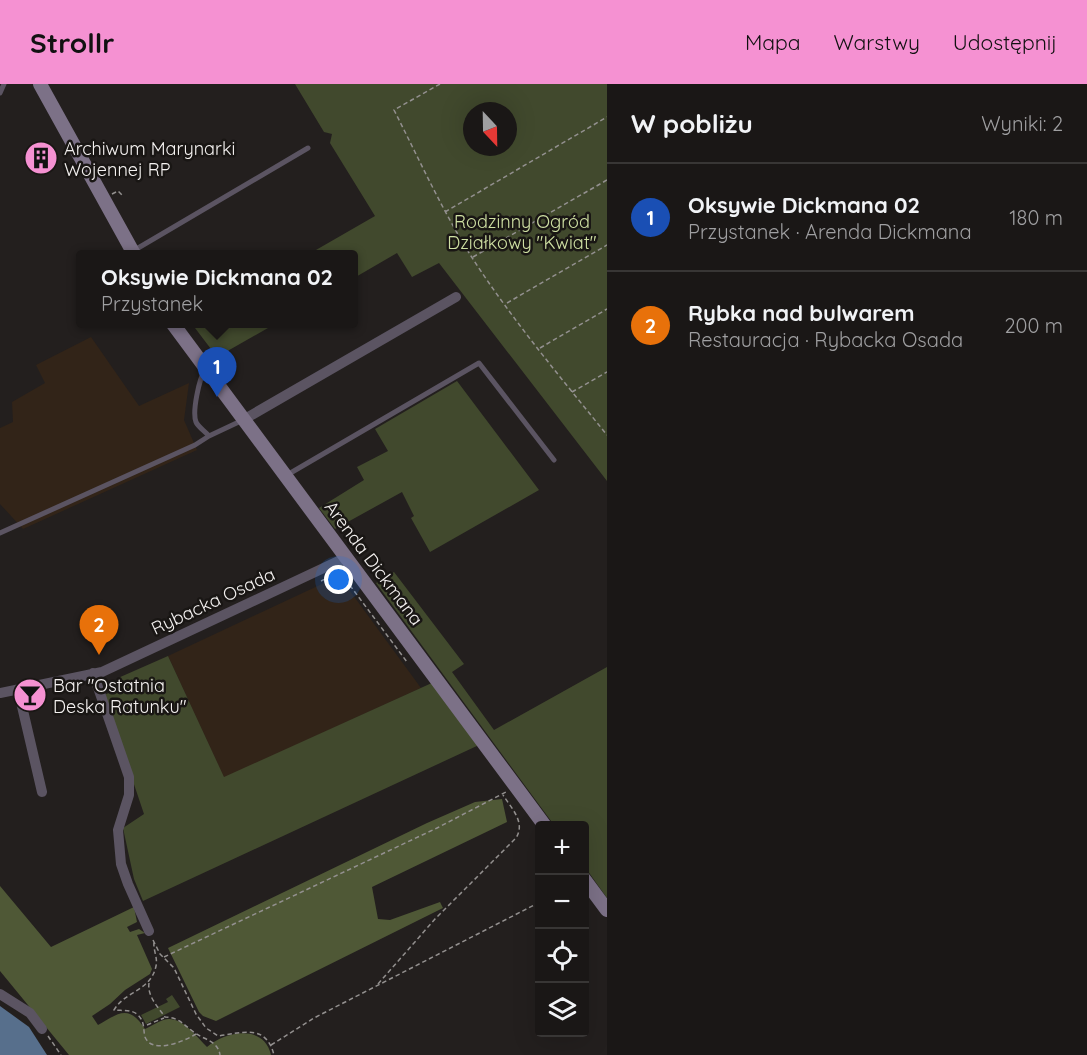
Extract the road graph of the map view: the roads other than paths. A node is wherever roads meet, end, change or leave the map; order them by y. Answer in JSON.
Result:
{"nodes":[{"id":1,"x":4,"y":84,"type":"edge"},
{"id":2,"x":40,"y":84,"type":"edge"},
{"id":3,"x":0,"y":93,"type":"edge"},
{"id":4,"x":308,"y":148,"type":"dead end"},
{"id":5,"x":131,"y":250,"type":"edge"},
{"id":6,"x":138,"y":250,"type":"edge"},
{"id":7,"x":456,"y":297,"type":"dead end"},
{"id":8,"x":176,"y":328,"type":"edge"},
{"id":9,"x":206,"y":369,"type":"junction"},
{"id":10,"x":243,"y":420,"type":"junction"},
{"id":11,"x":209,"y":435,"type":"junction"},
{"id":12,"x":554,"y":460,"type":"dead end"},
{"id":13,"x":286,"y":476,"type":"junction"},
{"id":14,"x":0,"y":533,"type":"edge"},
{"id":15,"x":347,"y":557,"type":"junction"},
{"id":16,"x":95,"y":679,"type":"junction"},
{"id":17,"x":27,"y":687,"type":"junction"},
{"id":18,"x":0,"y":693,"type":"edge"},
{"id":19,"x":42,"y":792,"type":"dead end"},
{"id":20,"x":542,"y":821,"type":"edge"},
{"id":21,"x":589,"y":885,"type":"edge"},
{"id":22,"x":607,"y":910,"type":"edge"},
{"id":23,"x":152,"y":936,"type":"road end"},
{"id":24,"x":0,"y":994,"type":"edge"},
{"id":25,"x":42,"y":1029,"type":"road end"}],
"edges":[{"from":1,"to":3,"type":"lane"},
{"from":2,"to":5,"type":"street"},
{"from":4,"to":6,"type":"lane"},
{"from":7,"to":10,"type":"street"},
{"from":8,"to":9,"type":"street","name":"Arenda Dickmana"},
{"from":9,"to":10,"type":"street","name":"Arenda Dickmana"},
{"from":9,"to":11,"type":"lane"},
{"from":10,"to":11,"type":"lane"},
{"from":10,"to":13,"type":"street","name":"Arenda Dickmana"},
{"from":11,"to":14,"type":"lane"},
{"from":12,"to":13,"type":"lane"},
{"from":13,"to":15,"type":"street","name":"Arenda Dickmana"},
{"from":15,"to":16,"type":"street","name":"Rybacka Osada"},
{"from":15,"to":20,"type":"street","name":"Arenda Dickmana"},
{"from":16,"to":17,"type":"street","name":"Rybacka Osada"},
{"from":16,"to":23,"type":"street"},
{"from":17,"to":18,"type":"street","name":"Rybacka Osada"},
{"from":17,"to":19,"type":"street"},
{"from":21,"to":22,"type":"street"},
{"from":24,"to":25,"type":"street"}]}
